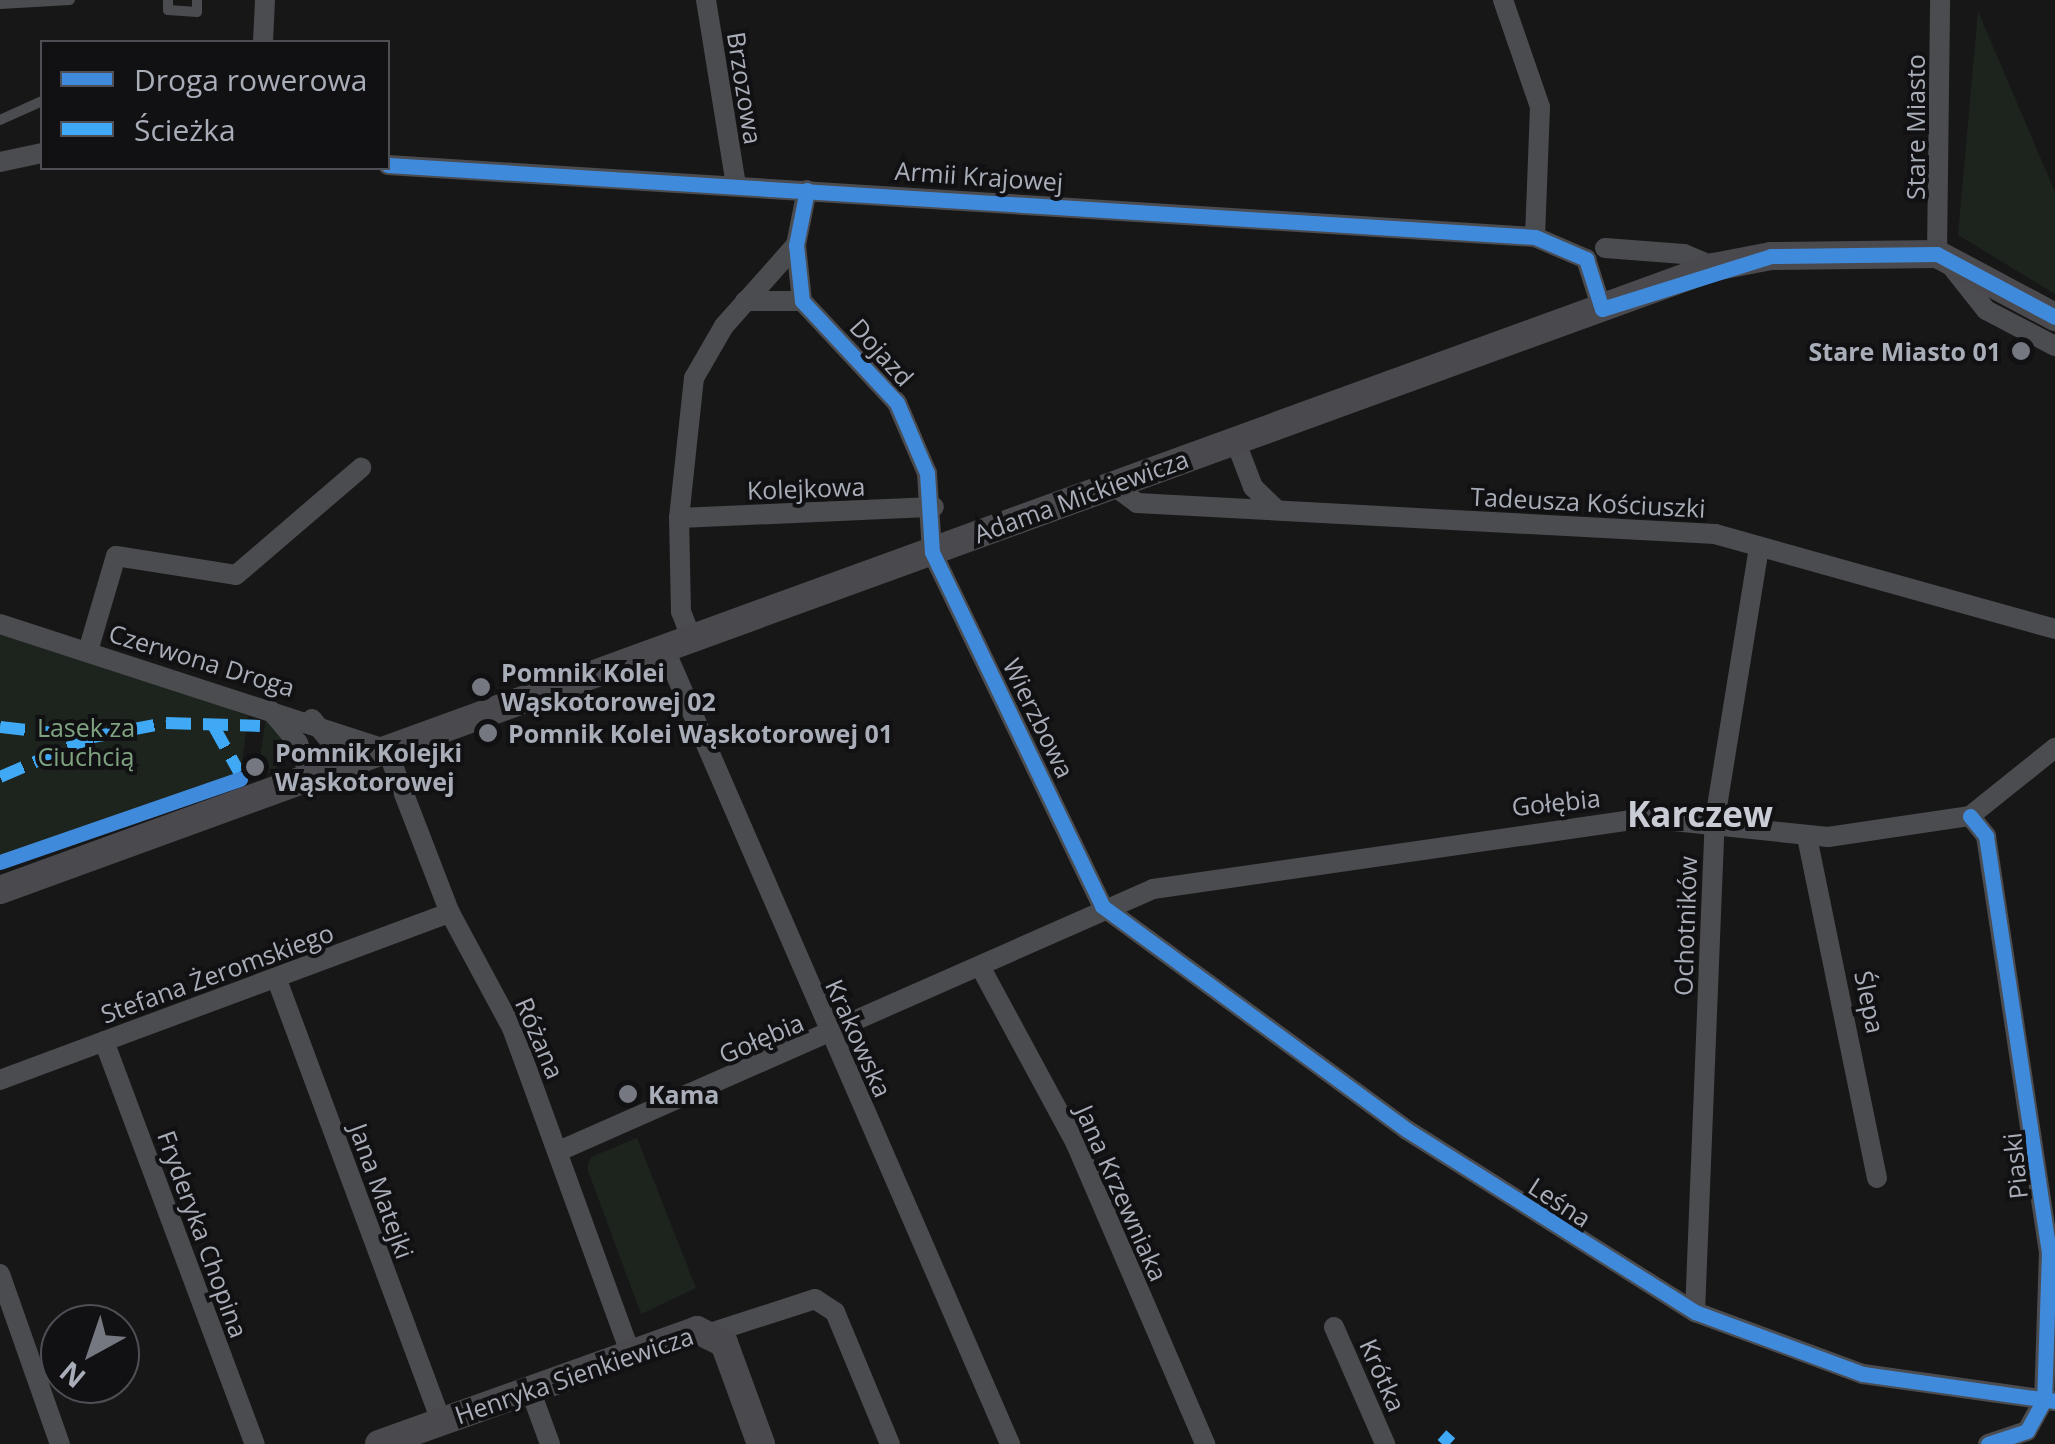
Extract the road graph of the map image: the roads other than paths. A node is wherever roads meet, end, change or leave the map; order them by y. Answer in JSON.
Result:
{"nodes":[{"id":1,"x":70,"y":0,"type":"edge"},
{"id":2,"x":168,"y":0,"type":"edge"},
{"id":3,"x":198,"y":0,"type":"edge"},
{"id":4,"x":265,"y":0,"type":"edge"},
{"id":5,"x":706,"y":0,"type":"edge"},
{"id":6,"x":1503,"y":0,"type":"edge"},
{"id":7,"x":1940,"y":0,"type":"edge"},
{"id":8,"x":0,"y":4,"type":"edge"},
{"id":9,"x":264,"y":40,"type":"edge"},
{"id":10,"x":40,"y":102,"type":"edge"},
{"id":11,"x":0,"y":120,"type":"edge"},
{"id":12,"x":40,"y":153,"type":"edge"},
{"id":13,"x":0,"y":162,"type":"edge"},
{"id":14,"x":390,"y":165,"type":"edge"},
{"id":15,"x":736,"y":185,"type":"junction"},
{"id":16,"x":807,"y":190,"type":"junction"},
{"id":17,"x":1535,"y":237,"type":"junction"},
{"id":18,"x":796,"y":244,"type":"junction"},
{"id":19,"x":1605,"y":248,"type":"dead end"},
{"id":20,"x":1942,"y":257,"type":"junction"},
{"id":21,"x":1714,"y":267,"type":"junction"},
{"id":22,"x":745,"y":302,"type":"junction"},
{"id":23,"x":802,"y":302,"type":"junction"},
{"id":24,"x":1602,"y":309,"type":"junction"},
{"id":25,"x":2055,"y":317,"type":"edge"},
{"id":26,"x":2055,"y":346,"type":"edge"},
{"id":27,"x":1235,"y":440,"type":"junction"},
{"id":28,"x":361,"y":468,"type":"dead end"},
{"id":29,"x":1111,"y":484,"type":"junction"},
{"id":30,"x":934,"y":508,"type":"junction"},
{"id":31,"x":1277,"y":510,"type":"junction"},
{"id":32,"x":679,"y":518,"type":"junction"},
{"id":33,"x":1759,"y":547,"type":"junction"},
{"id":34,"x":932,"y":552,"type":"junction"},
{"id":35,"x":0,"y":624,"type":"edge"},
{"id":36,"x":2055,"y":629,"type":"edge"},
{"id":37,"x":679,"y":645,"type":"junction"},
{"id":38,"x":88,"y":651,"type":"junction"},
{"id":39,"x":266,"y":707,"type":"junction"},
{"id":40,"x":312,"y":720,"type":"junction"},
{"id":41,"x":2055,"y":748,"type":"edge"},
{"id":42,"x":387,"y":750,"type":"junction"},
{"id":43,"x":320,"y":774,"type":"junction"},
{"id":44,"x":1970,"y":816,"type":"junction"},
{"id":45,"x":1715,"y":820,"type":"junction"},
{"id":46,"x":1807,"y":837,"type":"junction"},
{"id":47,"x":0,"y":890,"type":"edge"},
{"id":48,"x":1102,"y":906,"type":"junction"},
{"id":49,"x":450,"y":913,"type":"junction"},
{"id":50,"x":980,"y":968,"type":"junction"},
{"id":51,"x":277,"y":980,"type":"junction"},
{"id":52,"x":830,"y":1036,"type":"junction"},
{"id":53,"x":104,"y":1041,"type":"junction"},
{"id":54,"x":0,"y":1080,"type":"edge"},
{"id":55,"x":559,"y":1151,"type":"junction"},
{"id":56,"x":1876,"y":1178,"type":"dead end"},
{"id":57,"x":0,"y":1274,"type":"edge"},
{"id":58,"x":2052,"y":1283,"type":"edge"},
{"id":59,"x":1695,"y":1312,"type":"junction"},
{"id":60,"x":1334,"y":1326,"type":"dead end"},
{"id":61,"x":713,"y":1332,"type":"junction"},
{"id":62,"x":630,"y":1352,"type":"junction"},
{"id":63,"x":531,"y":1392,"type":"junction"},
{"id":64,"x":2050,"y":1401,"type":"edge"},
{"id":65,"x":441,"y":1420,"type":"junction"},
{"id":66,"x":60,"y":1444,"type":"edge"},
{"id":67,"x":255,"y":1444,"type":"edge"},
{"id":68,"x":379,"y":1444,"type":"edge"},
{"id":69,"x":550,"y":1444,"type":"edge"},
{"id":70,"x":761,"y":1444,"type":"edge"},
{"id":71,"x":890,"y":1444,"type":"edge"},
{"id":72,"x":1010,"y":1444,"type":"edge"},
{"id":73,"x":1205,"y":1444,"type":"edge"},
{"id":74,"x":1385,"y":1444,"type":"edge"},
{"id":75,"x":1988,"y":1444,"type":"edge"}],
"edges":[{"from":1,"to":8,"type":"lane"},
{"from":2,"to":3,"type":"lane"},
{"from":4,"to":9,"type":"street"},
{"from":5,"to":15,"type":"street","name":"Brzozowa"},
{"from":6,"to":17,"type":"street"},
{"from":7,"to":20,"type":"street","name":"Stare Miasto"},
{"from":10,"to":11,"type":"lane"},
{"from":12,"to":13,"type":"street"},
{"from":14,"to":15,"type":"street","name":"Armii Krajowej"},
{"from":15,"to":16,"type":"street","name":"Armii Krajowej"},
{"from":16,"to":17,"type":"street","name":"Armii Krajowej"},
{"from":16,"to":18,"type":"street"},
{"from":17,"to":24,"type":"street","name":"Armii Krajowej"},
{"from":18,"to":22,"type":"street"},
{"from":18,"to":23,"type":"street"},
{"from":19,"to":21,"type":"street"},
{"from":20,"to":21,"type":"main road","name":"Adama Mickiewicza"},
{"from":20,"to":25,"type":"main road","name":"Adama Mickiewicza"},
{"from":20,"to":26,"type":"street"},
{"from":21,"to":24,"type":"main road","name":"Adama Mickiewicza"},
{"from":22,"to":23,"type":"street"},
{"from":22,"to":32,"type":"street"},
{"from":23,"to":30,"type":"street","name":"Dojazd"},
{"from":24,"to":27,"type":"main road","name":"Adama Mickiewicza"},
{"from":27,"to":29,"type":"main road","name":"Adama Mickiewicza"},
{"from":27,"to":31,"type":"street"},
{"from":28,"to":38,"type":"street"},
{"from":29,"to":31,"type":"street","name":"Tadeusza Kościuszki"},
{"from":29,"to":34,"type":"main road","name":"Adama Mickiewicza"},
{"from":30,"to":32,"type":"street","name":"Kolejkowa"},
{"from":30,"to":34,"type":"street","name":"Dojazd"},
{"from":31,"to":33,"type":"street","name":"Tadeusza Kościuszki"},
{"from":32,"to":37,"type":"street"},
{"from":33,"to":36,"type":"street","name":"Tadeusza Kościuszki"},
{"from":33,"to":45,"type":"street","name":"Ochotników"},
{"from":34,"to":37,"type":"main road","name":"Adama Mickiewicza"},
{"from":34,"to":48,"type":"street","name":"Wierzbowa"},
{"from":35,"to":38,"type":"street","name":"Czerwona Droga"},
{"from":37,"to":42,"type":"main road","name":"Adama Mickiewicza"},
{"from":37,"to":52,"type":"street","name":"Krakowska"},
{"from":38,"to":39,"type":"street","name":"Czerwona Droga"},
{"from":39,"to":40,"type":"street","name":"Czerwona Droga"},
{"from":39,"to":43,"type":"street"},
{"from":40,"to":42,"type":"street","name":"Czerwona Droga"},
{"from":40,"to":43,"type":"street"},
{"from":41,"to":44,"type":"street"},
{"from":42,"to":43,"type":"main road","name":"Adama Mickiewicza"},
{"from":42,"to":49,"type":"street","name":"Różana"},
{"from":43,"to":47,"type":"main road","name":"Adama Mickiewicza"},
{"from":44,"to":46,"type":"street","name":"Gołębia"},
{"from":44,"to":58,"type":"street","name":"Piaski"},
{"from":45,"to":46,"type":"street","name":"Gołębia"},
{"from":45,"to":48,"type":"street","name":"Gołębia"},
{"from":45,"to":59,"type":"street","name":"Ochotników"},
{"from":46,"to":56,"type":"street","name":"Ślepa"},
{"from":48,"to":50,"type":"street","name":"Gołębia"},
{"from":48,"to":59,"type":"street","name":"Leśna"},
{"from":49,"to":51,"type":"street","name":"Stefana Żeromskiego"},
{"from":49,"to":55,"type":"street","name":"Różana"},
{"from":50,"to":52,"type":"street","name":"Gołębia"},
{"from":50,"to":73,"type":"street","name":"Jana Krzewniaka"},
{"from":51,"to":53,"type":"street","name":"Stefana Żeromskiego"},
{"from":51,"to":65,"type":"street","name":"Jana Matejki"},
{"from":52,"to":55,"type":"street","name":"Gołębia"},
{"from":52,"to":72,"type":"street","name":"Krakowska"},
{"from":53,"to":54,"type":"street","name":"Stefana Żeromskiego"},
{"from":53,"to":67,"type":"street","name":"Fryderyka Chopina"},
{"from":55,"to":62,"type":"street","name":"Różana"},
{"from":57,"to":66,"type":"street"},
{"from":58,"to":64,"type":"street","name":"Piaski"},
{"from":59,"to":64,"type":"street","name":"Leśna"},
{"from":60,"to":74,"type":"street","name":"Krótka"},
{"from":61,"to":62,"type":"main road","name":"Henryka Sienkiewicza"},
{"from":61,"to":70,"type":"main road"},
{"from":61,"to":71,"type":"street"},
{"from":62,"to":63,"type":"main road","name":"Henryka Sienkiewicza"},
{"from":63,"to":65,"type":"main road","name":"Henryka Sienkiewicza"},
{"from":63,"to":69,"type":"street"},
{"from":64,"to":75,"type":"street"},
{"from":65,"to":68,"type":"main road","name":"Henryka Sienkiewicza"}]}
